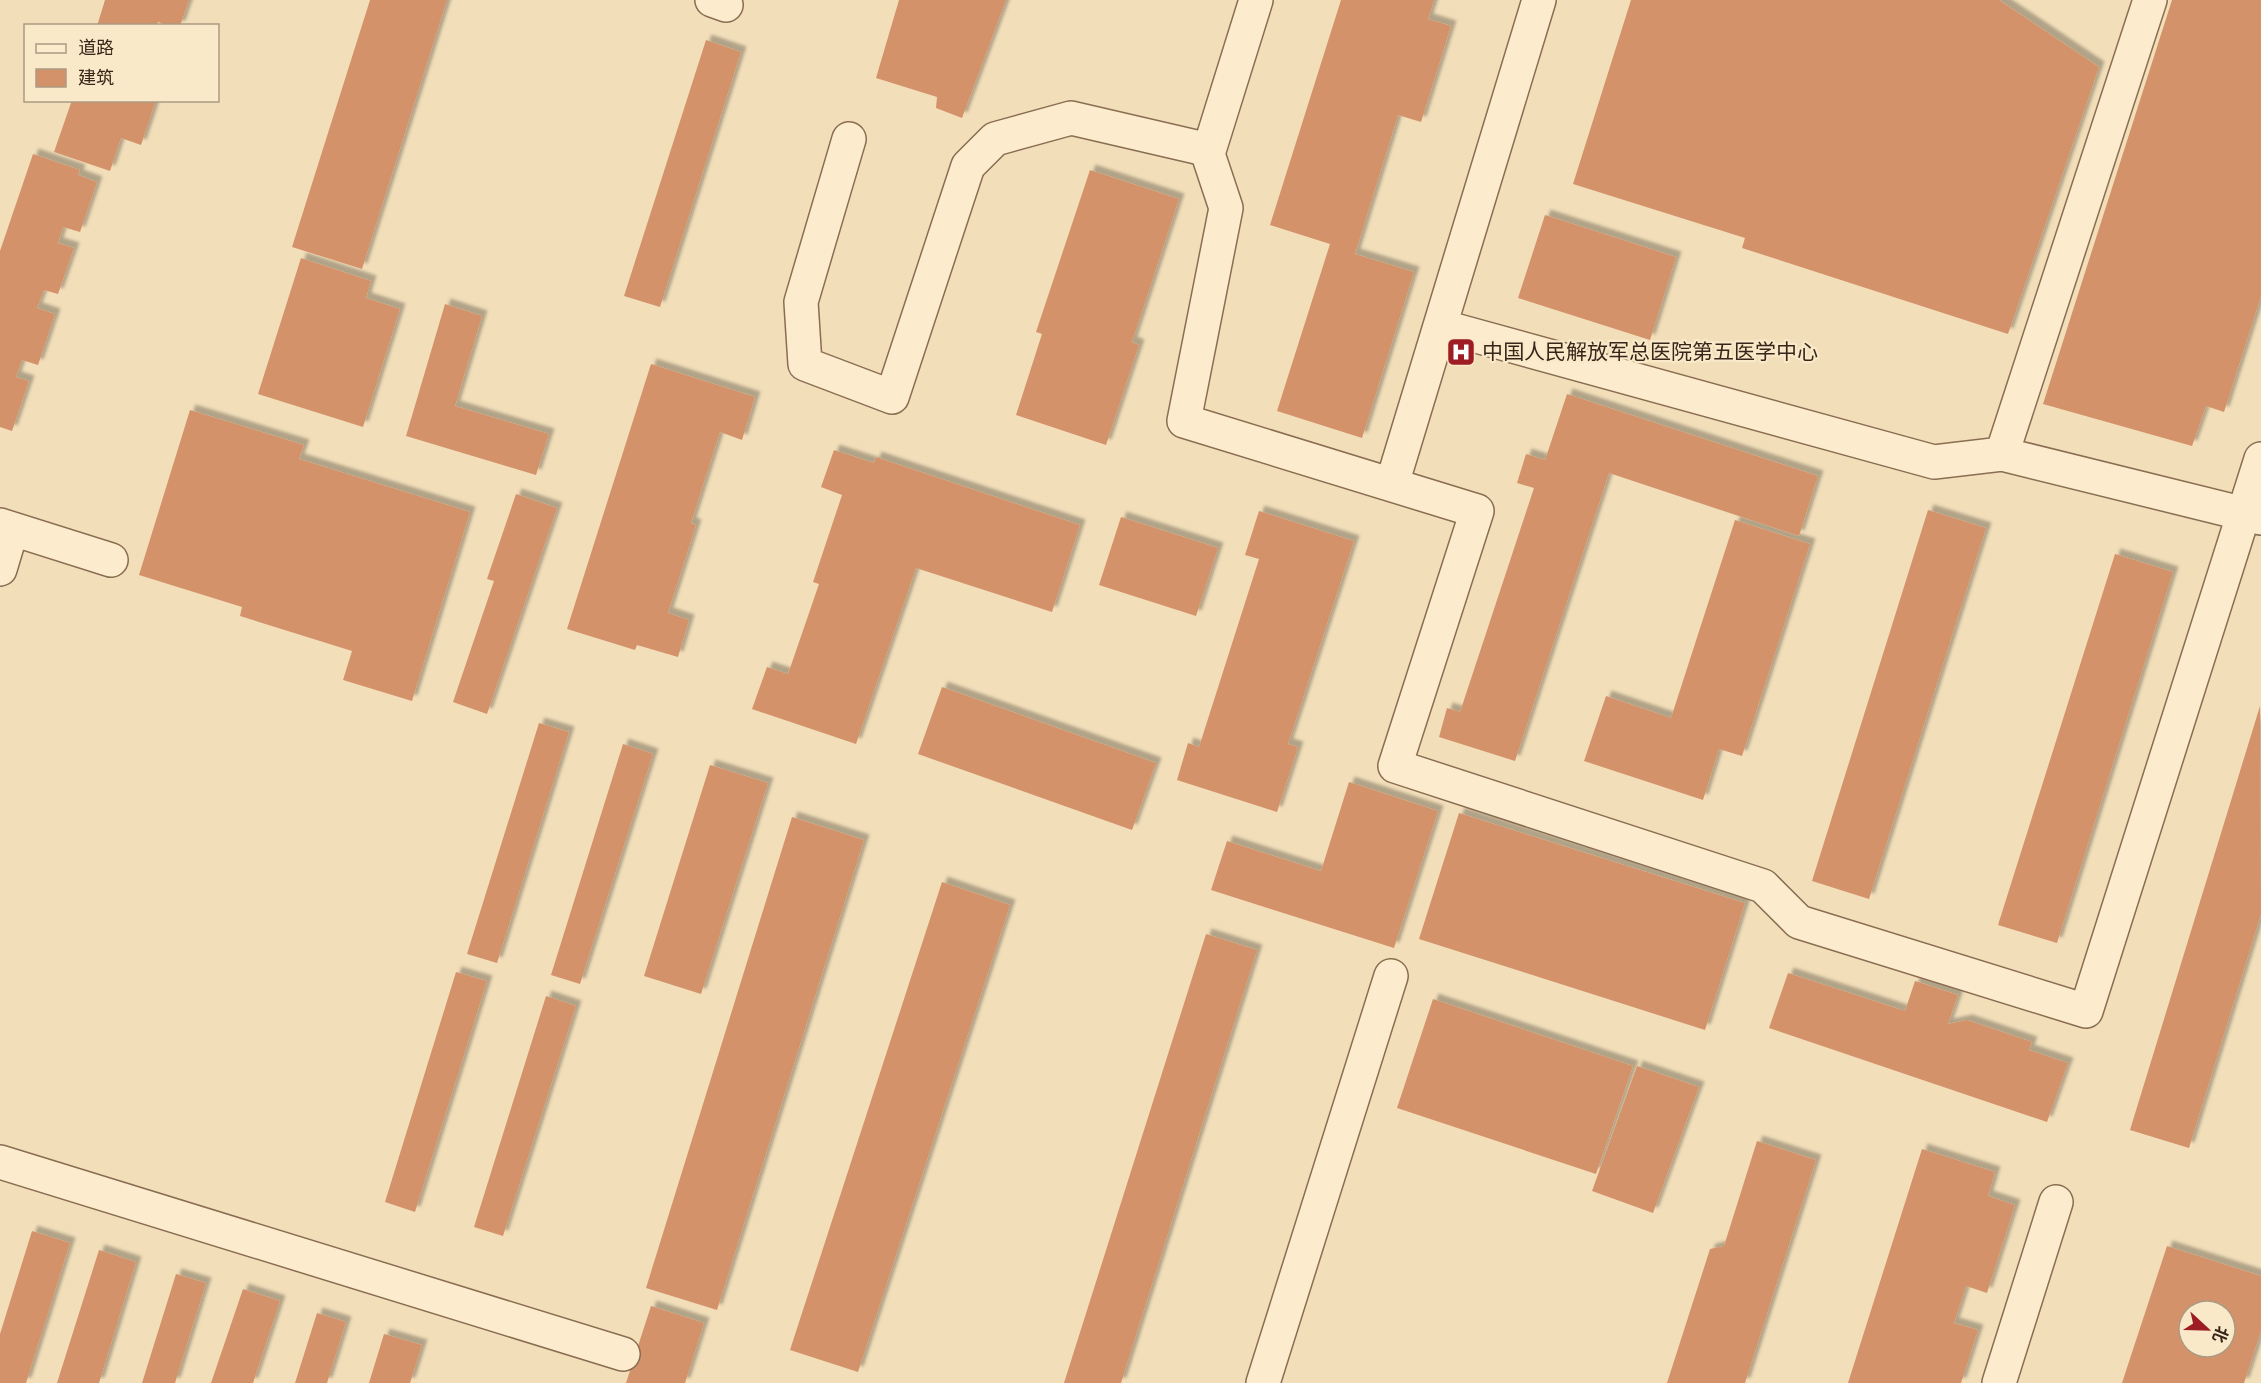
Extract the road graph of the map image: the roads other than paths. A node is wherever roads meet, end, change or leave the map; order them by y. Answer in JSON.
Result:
{"nodes":[{"id":1,"x":1256,"y":0,"type":"edge"},
{"id":2,"x":1539,"y":0,"type":"edge"},
{"id":3,"x":2150,"y":0,"type":"edge"},
{"id":4,"x":849,"y":139,"type":"dead end"},
{"id":5,"x":1209,"y":150,"type":"junction"},
{"id":6,"x":1440,"y":326,"type":"junction"},
{"id":7,"x":2002,"y":454,"type":"junction"},
{"id":8,"x":2261,"y":459,"type":"edge"},
{"id":9,"x":1392,"y":484,"type":"junction"},
{"id":10,"x":2252,"y":515,"type":"edge"},
{"id":11,"x":6,"y":527,"type":"edge"},
{"id":12,"x":111,"y":560,"type":"dead end"},
{"id":13,"x":0,"y":569,"type":"edge"},
{"id":14,"x":1391,"y":976,"type":"dead end"},
{"id":15,"x":0,"y":1162,"type":"edge"},
{"id":16,"x":2056,"y":1202,"type":"dead end"},
{"id":17,"x":623,"y":1354,"type":"dead end"},
{"id":18,"x":1263,"y":1383,"type":"edge"},
{"id":19,"x":1999,"y":1383,"type":"edge"}],
"edges":[{"from":1,"to":5,"type":"street"},
{"from":2,"to":6,"type":"street"},
{"from":3,"to":7,"type":"street"},
{"from":4,"to":5,"type":"street"},
{"from":5,"to":9,"type":"street"},
{"from":6,"to":7,"type":"street"},
{"from":6,"to":9,"type":"street"},
{"from":7,"to":10,"type":"street"},
{"from":8,"to":10,"type":"street"},
{"from":9,"to":10,"type":"street"},
{"from":11,"to":12,"type":"street"},
{"from":11,"to":13,"type":"street"},
{"from":14,"to":18,"type":"street"},
{"from":15,"to":17,"type":"street"},
{"from":16,"to":19,"type":"street"}]}
